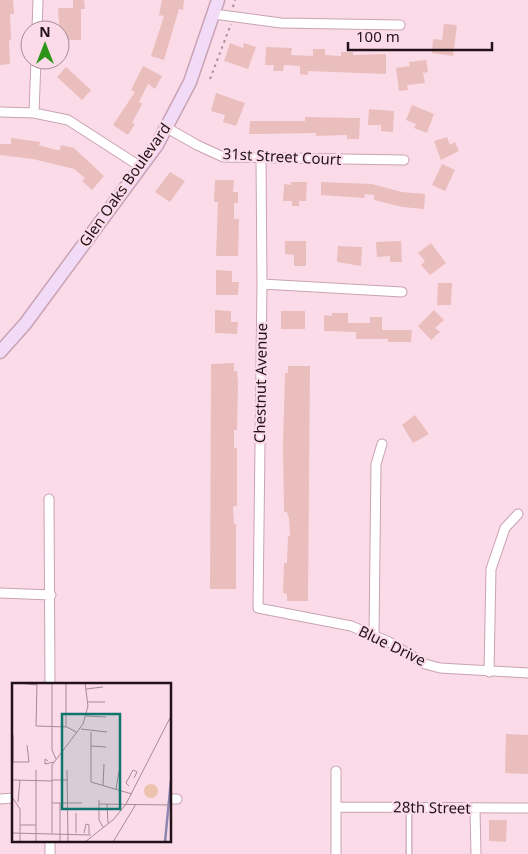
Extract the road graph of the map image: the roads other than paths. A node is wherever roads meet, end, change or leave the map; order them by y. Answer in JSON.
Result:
{"nodes":[{"id":1,"x":38,"y":0,"type":"edge"},
{"id":2,"x":218,"y":0,"type":"edge"},
{"id":3,"x":214,"y":14,"type":"junction"},
{"id":4,"x":37,"y":20,"type":"edge"},
{"id":5,"x":400,"y":25,"type":"dead end"},
{"id":6,"x":36,"y":70,"type":"edge"},
{"id":7,"x":0,"y":112,"type":"edge"},
{"id":8,"x":34,"y":113,"type":"junction"},
{"id":9,"x":167,"y":128,"type":"junction"},
{"id":10,"x":261,"y":159,"type":"junction"},
{"id":11,"x":404,"y":160,"type":"dead end"},
{"id":12,"x":140,"y":167,"type":"junction"},
{"id":13,"x":262,"y":284,"type":"junction"},
{"id":14,"x":402,"y":292,"type":"dead end"},
{"id":15,"x":0,"y":352,"type":"edge"},
{"id":16,"x":382,"y":444,"type":"dead end"},
{"id":17,"x":49,"y":499,"type":"dead end"},
{"id":18,"x":518,"y":514,"type":"dead end"},
{"id":19,"x":0,"y":593,"type":"edge"},
{"id":20,"x":51,"y":595,"type":"junction"},
{"id":21,"x":258,"y":608,"type":"joint"},
{"id":22,"x":374,"y":634,"type":"junction"},
{"id":23,"x":489,"y":672,"type":"junction"},
{"id":24,"x":528,"y":674,"type":"edge"},
{"id":25,"x":50,"y":683,"type":"edge"},
{"id":26,"x":336,"y":772,"type":"dead end"},
{"id":27,"x":336,"y":807,"type":"junction"},
{"id":28,"x":409,"y":808,"type":"junction"},
{"id":29,"x":528,"y":808,"type":"edge"},
{"id":30,"x":475,"y":809,"type":"junction"},
{"id":31,"x":336,"y":854,"type":"edge"},
{"id":32,"x":409,"y":854,"type":"edge"},
{"id":33,"x":476,"y":854,"type":"edge"}],
"edges":[{"from":1,"to":4,"type":"street"},
{"from":2,"to":3,"type":"main road","name":"Glen Oaks Boulevard"},
{"from":3,"to":5,"type":"street"},
{"from":3,"to":9,"type":"main road","name":"Glen Oaks Boulevard"},
{"from":6,"to":8,"type":"street"},
{"from":7,"to":8,"type":"street"},
{"from":8,"to":12,"type":"street"},
{"from":9,"to":10,"type":"street","name":"31st Street Court"},
{"from":9,"to":12,"type":"main road","name":"Glen Oaks Boulevard"},
{"from":10,"to":11,"type":"street","name":"31st Street Court"},
{"from":10,"to":13,"type":"street","name":"Chestnut Avenue"},
{"from":12,"to":15,"type":"main road","name":"Glen Oaks Boulevard"},
{"from":13,"to":14,"type":"street"},
{"from":13,"to":21,"type":"street","name":"Chestnut Avenue"},
{"from":16,"to":22,"type":"street"},
{"from":17,"to":20,"type":"street"},
{"from":18,"to":23,"type":"street"},
{"from":19,"to":20,"type":"street"},
{"from":20,"to":25,"type":"street"},
{"from":21,"to":22,"type":"street","name":"Blue Drive"},
{"from":22,"to":23,"type":"street","name":"Blue Drive"},
{"from":23,"to":24,"type":"street","name":"Blue Drive"},
{"from":26,"to":27,"type":"street"},
{"from":27,"to":28,"type":"street","name":"28th Street"},
{"from":27,"to":31,"type":"street"},
{"from":28,"to":30,"type":"street","name":"28th Street"},
{"from":28,"to":32,"type":"lane"},
{"from":29,"to":30,"type":"street","name":"28th Street"},
{"from":30,"to":33,"type":"street"}]}
